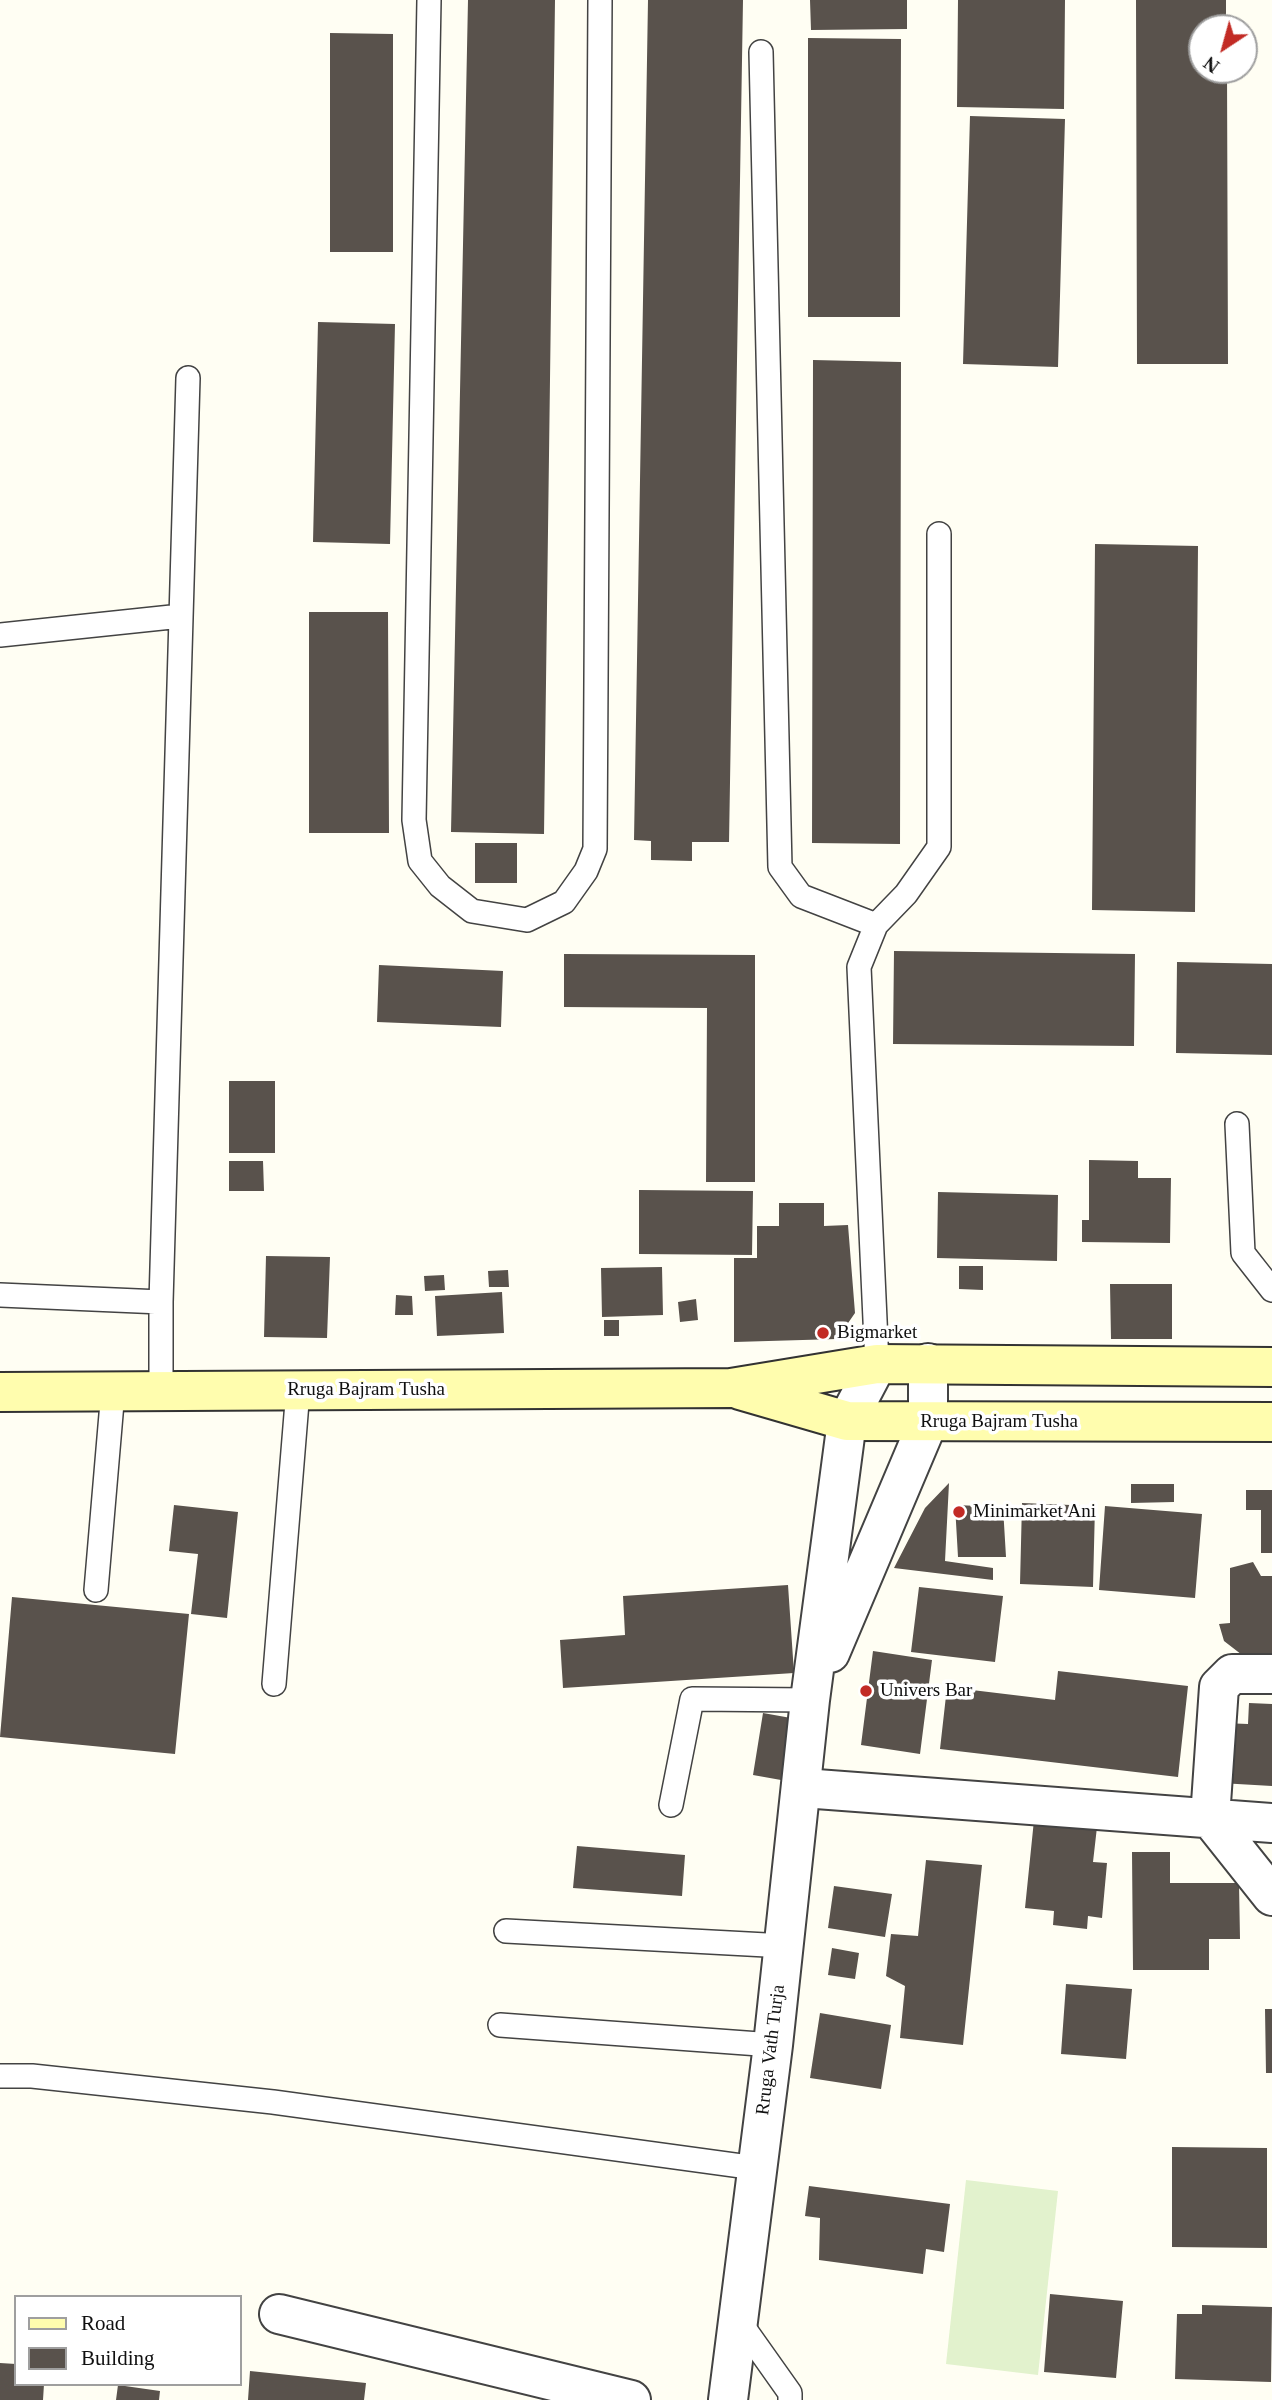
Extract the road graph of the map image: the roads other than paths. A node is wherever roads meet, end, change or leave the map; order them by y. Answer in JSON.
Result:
{"nodes":[{"id":1,"x":429,"y":0,"type":"edge"},
{"id":2,"x":600,"y":0,"type":"edge"},
{"id":3,"x":761,"y":52,"type":"dead end"},
{"id":4,"x":188,"y":378,"type":"dead end"},
{"id":5,"x":939,"y":534,"type":"dead end"},
{"id":6,"x":181,"y":616,"type":"junction"},
{"id":7,"x":0,"y":635,"type":"edge"},
{"id":8,"x":876,"y":925,"type":"junction"},
{"id":9,"x":1237,"y":1124,"type":"dead end"},
{"id":10,"x":1272,"y":1290,"type":"edge"},
{"id":11,"x":0,"y":1295,"type":"edge"},
{"id":12,"x":161,"y":1302,"type":"junction"},
{"id":13,"x":928,"y":1363,"type":"junction"},
{"id":14,"x":877,"y":1364,"type":"junction"},
{"id":15,"x":1272,"y":1367,"type":"edge"},
{"id":16,"x":731,"y":1388,"type":"junction"},
{"id":17,"x":298,"y":1390,"type":"junction"},
{"id":18,"x":113,"y":1391,"type":"junction"},
{"id":19,"x":160,"y":1391,"type":"junction"},
{"id":20,"x":0,"y":1392,"type":"edge"},
{"id":21,"x":847,"y":1422,"type":"junction"},
{"id":22,"x":928,"y":1422,"type":"junction"},
{"id":23,"x":1272,"y":1422,"type":"edge"},
{"id":24,"x":96,"y":1591,"type":"dead end"},
{"id":25,"x":1272,"y":1674,"type":"edge"},
{"id":26,"x":274,"y":1684,"type":"dead end"},
{"id":27,"x":810,"y":1700,"type":"junction"},
{"id":28,"x":803,"y":1787,"type":"junction"},
{"id":29,"x":671,"y":1805,"type":"dead end"},
{"id":30,"x":1210,"y":1818,"type":"junction"},
{"id":31,"x":1272,"y":1822,"type":"edge"},
{"id":32,"x":1272,"y":1896,"type":"edge"},
{"id":33,"x":506,"y":1931,"type":"dead end"},
{"id":34,"x":785,"y":1946,"type":"junction"},
{"id":35,"x":500,"y":2025,"type":"dead end"},
{"id":36,"x":773,"y":2045,"type":"junction"},
{"id":37,"x":0,"y":2076,"type":"edge"},
{"id":38,"x":755,"y":2168,"type":"junction"},
{"id":39,"x":279,"y":2314,"type":"dead end"},
{"id":40,"x":738,"y":2321,"type":"junction"},
{"id":41,"x":631,"y":2400,"type":"edge"},
{"id":42,"x":728,"y":2400,"type":"edge"},
{"id":43,"x":790,"y":2400,"type":"edge"}],
"edges":[{"from":1,"to":2,"type":"lane"},
{"from":3,"to":8,"type":"lane"},
{"from":4,"to":6,"type":"lane"},
{"from":5,"to":8,"type":"lane"},
{"from":6,"to":7,"type":"lane"},
{"from":6,"to":12,"type":"lane"},
{"from":8,"to":14,"type":"lane"},
{"from":9,"to":10,"type":"lane"},
{"from":11,"to":12,"type":"lane"},
{"from":12,"to":19,"type":"lane"},
{"from":13,"to":14,"type":"main road","name":"Rruga Bajram Tusha"},
{"from":13,"to":15,"type":"main road","name":"Rruga Bajram Tusha"},
{"from":13,"to":22,"type":"street"},
{"from":14,"to":16,"type":"main road","name":"Rruga Bajram Tusha"},
{"from":14,"to":21,"type":"street","name":"Rruga Vath Turja"},
{"from":16,"to":17,"type":"main road","name":"Rruga Bajram Tusha"},
{"from":16,"to":21,"type":"main road","name":"Rruga Bajram Tusha"},
{"from":17,"to":19,"type":"main road","name":"Rruga Bajram Tusha"},
{"from":17,"to":26,"type":"lane"},
{"from":18,"to":19,"type":"main road","name":"Rruga Bajram Tusha"},
{"from":18,"to":20,"type":"main road","name":"Rruga Bajram Tusha"},
{"from":18,"to":24,"type":"lane"},
{"from":21,"to":22,"type":"main road","name":"Rruga Bajram Tusha"},
{"from":21,"to":27,"type":"street","name":"Rruga Vath Turja"},
{"from":22,"to":23,"type":"main road","name":"Rruga Bajram Tusha"},
{"from":22,"to":27,"type":"street","name":"Rruga Vath Turja"},
{"from":25,"to":30,"type":"street"},
{"from":27,"to":28,"type":"street","name":"Rruga Vath Turja"},
{"from":27,"to":29,"type":"lane"},
{"from":28,"to":30,"type":"street"},
{"from":28,"to":34,"type":"street","name":"Rruga Vath Turja"},
{"from":30,"to":31,"type":"street"},
{"from":30,"to":32,"type":"street"},
{"from":33,"to":34,"type":"lane"},
{"from":34,"to":36,"type":"street","name":"Rruga Vath Turja"},
{"from":35,"to":36,"type":"lane"},
{"from":36,"to":38,"type":"street","name":"Rruga Vath Turja"},
{"from":37,"to":38,"type":"lane"},
{"from":38,"to":40,"type":"street","name":"Rruga Vath Turja"},
{"from":39,"to":41,"type":"street"},
{"from":40,"to":42,"type":"street","name":"Rruga Vath Turja"},
{"from":40,"to":43,"type":"lane"}]}
